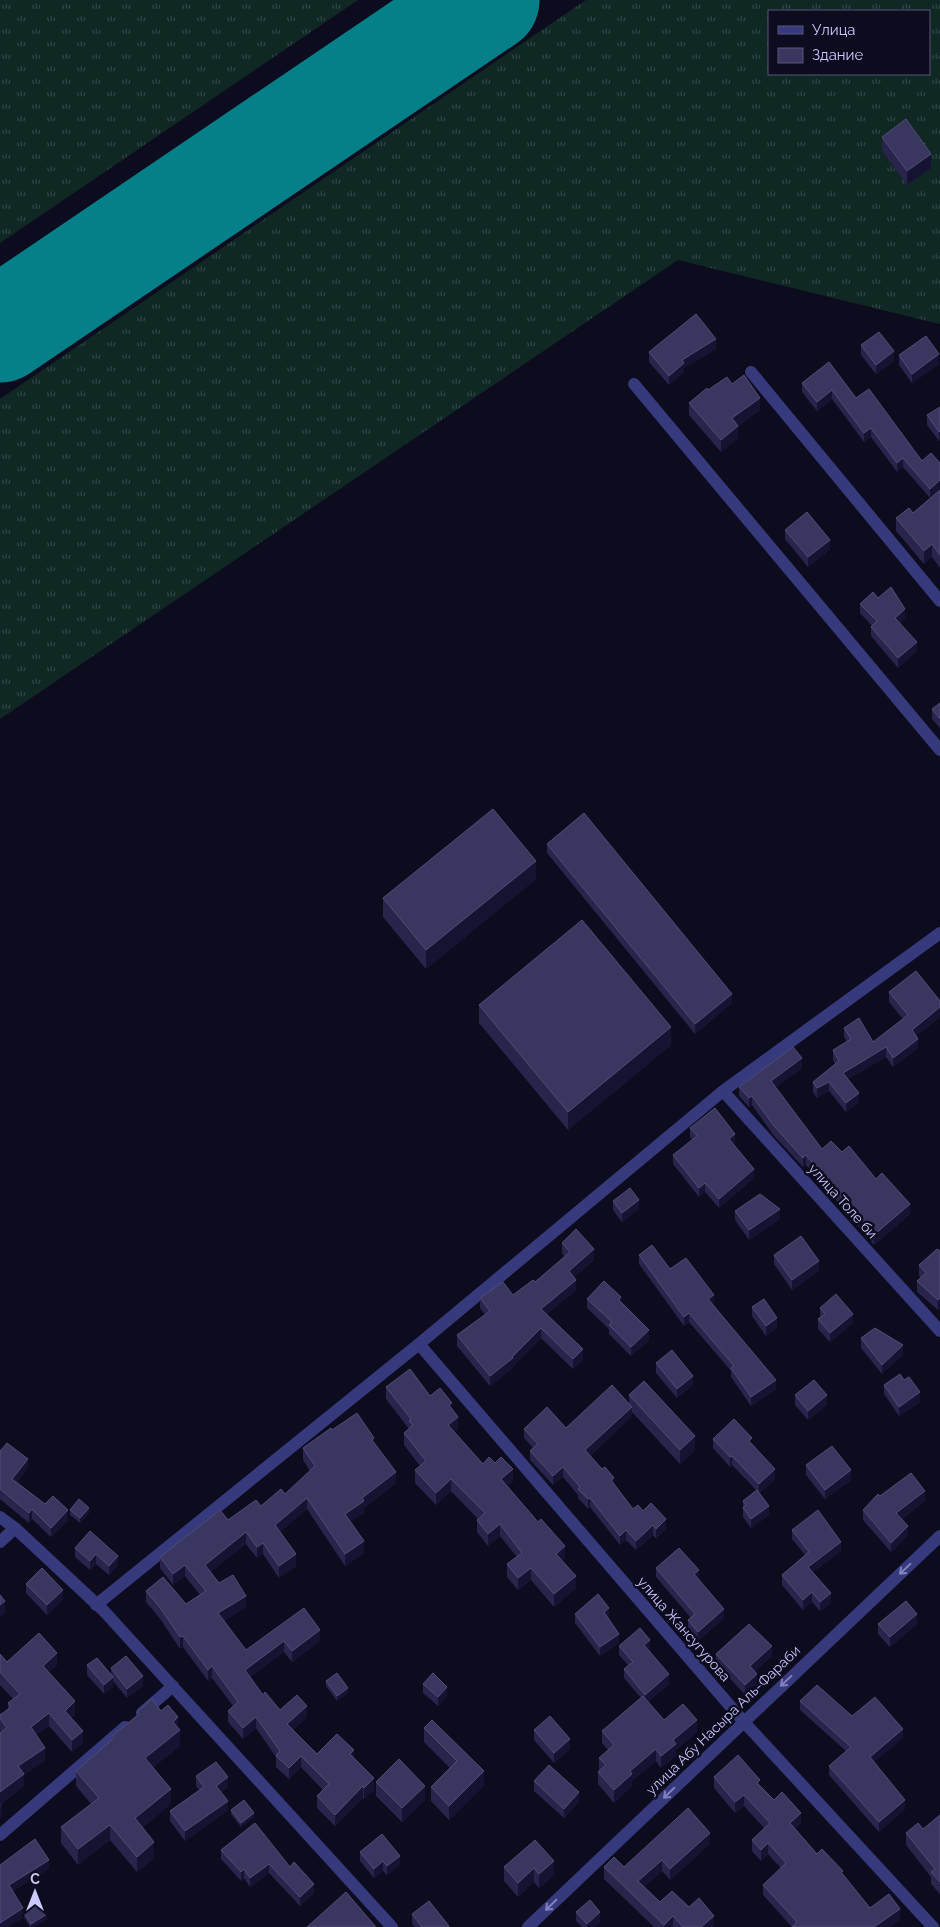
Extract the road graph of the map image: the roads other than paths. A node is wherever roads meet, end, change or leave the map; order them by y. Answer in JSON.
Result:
{"nodes":[{"id":1,"x":750,"y":372,"type":"dead end"},
{"id":2,"x":634,"y":384,"type":"dead end"},
{"id":3,"x":940,"y":601,"type":"edge"},
{"id":4,"x":940,"y":750,"type":"edge"},
{"id":5,"x":940,"y":933,"type":"edge"},
{"id":6,"x":723,"y":1091,"type":"junction"},
{"id":7,"x":940,"y":1331,"type":"edge"},
{"id":8,"x":418,"y":1344,"type":"junction"},
{"id":9,"x":0,"y":1517,"type":"edge"},
{"id":10,"x":15,"y":1528,"type":"junction"},
{"id":11,"x":940,"y":1536,"type":"edge"},
{"id":12,"x":0,"y":1542,"type":"edge"},
{"id":13,"x":96,"y":1605,"type":"junction"},
{"id":14,"x":173,"y":1686,"type":"junction"},
{"id":15,"x":743,"y":1722,"type":"junction"},
{"id":16,"x":0,"y":1835,"type":"edge"},
{"id":17,"x":392,"y":1927,"type":"edge"},
{"id":18,"x":528,"y":1927,"type":"edge"},
{"id":19,"x":933,"y":1927,"type":"edge"}],
"edges":[{"from":1,"to":3,"type":"street"},
{"from":2,"to":4,"type":"street"},
{"from":5,"to":6,"type":"street"},
{"from":6,"to":7,"type":"street","name":"улица Толе би"},
{"from":6,"to":8,"type":"street"},
{"from":8,"to":13,"type":"street"},
{"from":8,"to":15,"type":"street","name":"улица Жансугурова"},
{"from":9,"to":10,"type":"street"},
{"from":10,"to":12,"type":"street"},
{"from":10,"to":13,"type":"street"},
{"from":11,"to":15,"type":"street","name":"улица Абу Насыра Аль-Фараби","one_way":true},
{"from":13,"to":14,"type":"street"},
{"from":14,"to":16,"type":"street"},
{"from":14,"to":17,"type":"street"},
{"from":15,"to":18,"type":"street","name":"улица Абу Насыра Аль-Фараби","one_way":true},
{"from":15,"to":19,"type":"street","name":"улица Жансугурова"}]}
